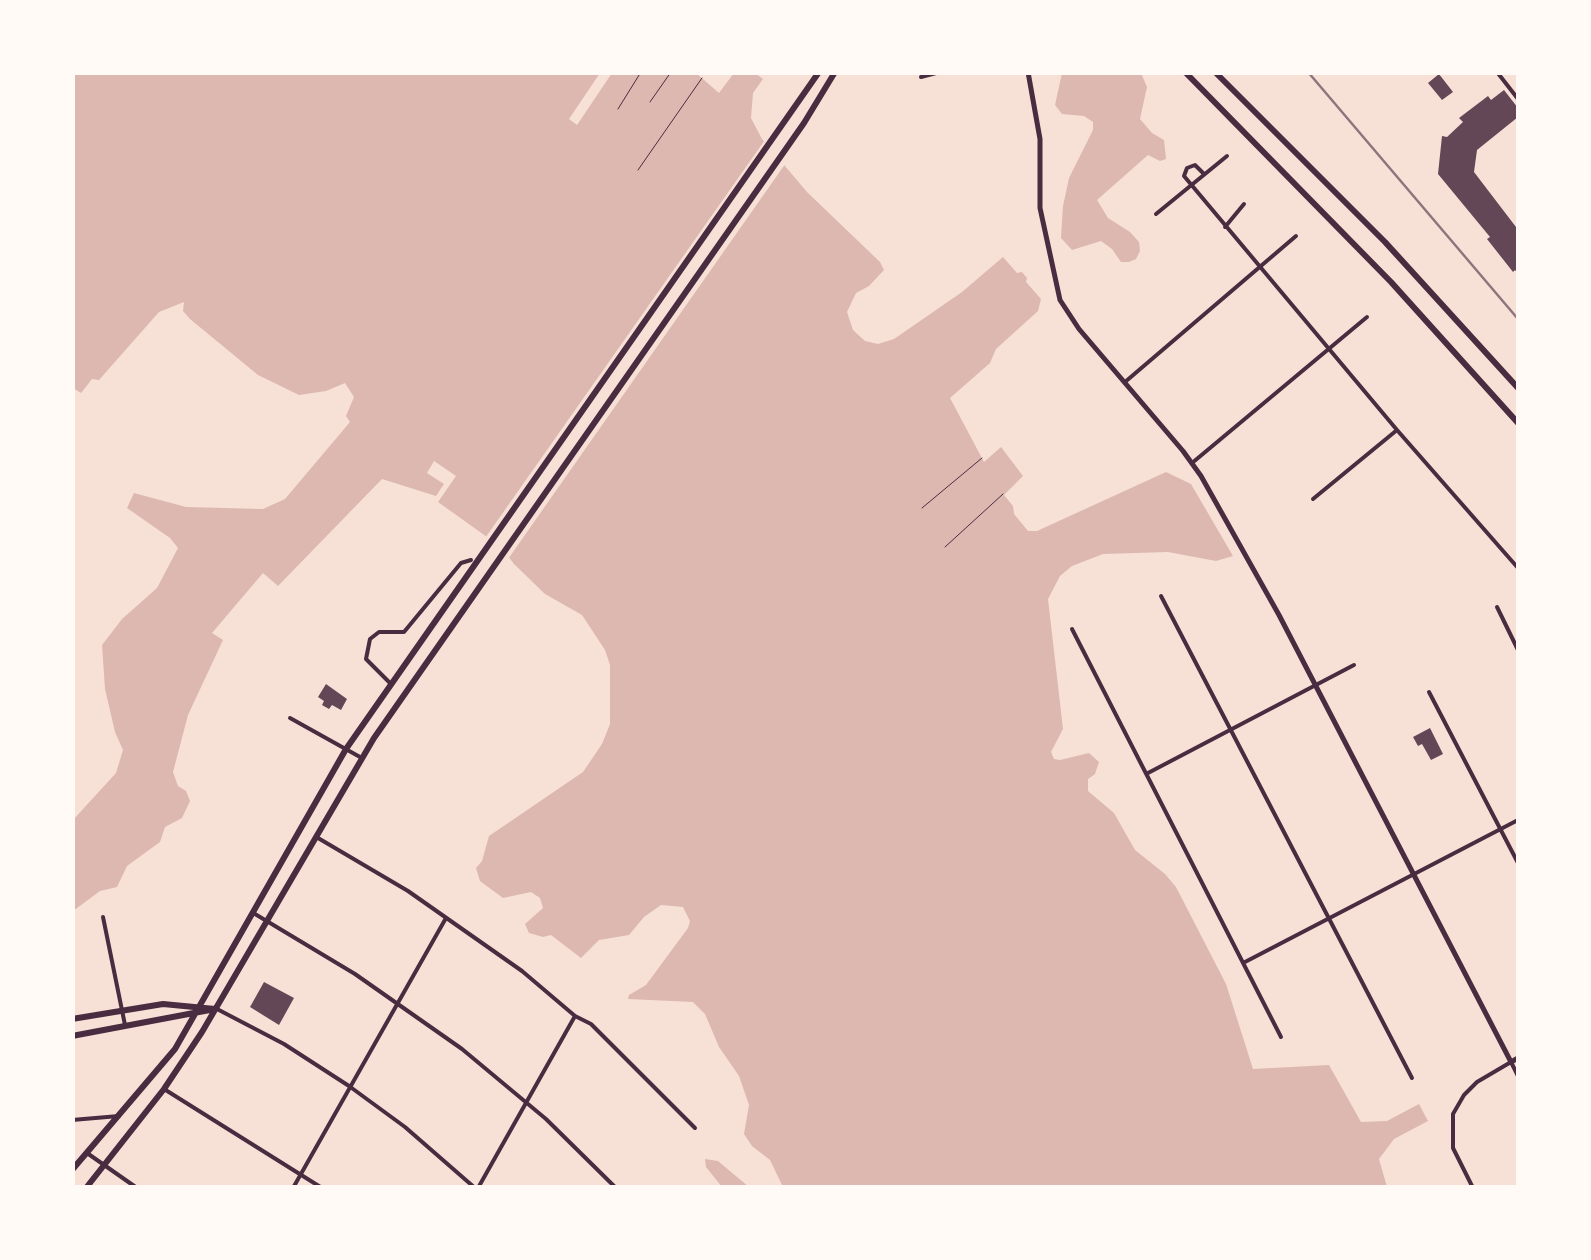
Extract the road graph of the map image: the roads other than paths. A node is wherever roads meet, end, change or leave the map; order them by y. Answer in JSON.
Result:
{"nodes":[{"id":1,"x":819,"y":72,"type":"edge"},
{"id":2,"x":836,"y":72,"type":"edge"},
{"id":3,"x":940,"y":72,"type":"edge"},
{"id":4,"x":1028,"y":72,"type":"edge"},
{"id":5,"x":1497,"y":72,"type":"edge"},
{"id":6,"x":1186,"y":74,"type":"edge"},
{"id":7,"x":1217,"y":75,"type":"edge"},
{"id":8,"x":921,"y":77,"type":"dead end"},
{"id":9,"x":1518,"y":99,"type":"edge"},
{"id":10,"x":1227,"y":156,"type":"dead end"},
{"id":11,"x":1204,"y":174,"type":"junction"},
{"id":12,"x":1192,"y":186,"type":"junction"},
{"id":13,"x":1244,"y":204,"type":"dead end"},
{"id":14,"x":1156,"y":214,"type":"dead end"},
{"id":15,"x":1226,"y":228,"type":"junction"},
{"id":16,"x":1296,"y":236,"type":"dead end"},
{"id":17,"x":1260,"y":267,"type":"junction"},
{"id":18,"x":1367,"y":316,"type":"dead end"},
{"id":19,"x":1328,"y":349,"type":"junction"},
{"id":20,"x":1125,"y":382,"type":"junction"},
{"id":21,"x":1518,"y":388,"type":"edge"},
{"id":22,"x":1518,"y":423,"type":"edge"},
{"id":23,"x":1396,"y":430,"type":"junction"},
{"id":24,"x":1192,"y":463,"type":"junction"},
{"id":25,"x":1314,"y":499,"type":"dead end"},
{"id":26,"x":471,"y":560,"type":"dead end"},
{"id":27,"x":1518,"y":568,"type":"edge"},
{"id":28,"x":1161,"y":596,"type":"dead end"},
{"id":29,"x":1497,"y":608,"type":"dead end"},
{"id":30,"x":1072,"y":629,"type":"dead end"},
{"id":31,"x":1518,"y":650,"type":"edge"},
{"id":32,"x":1354,"y":665,"type":"dead end"},
{"id":33,"x":391,"y":684,"type":"junction"},
{"id":34,"x":1315,"y":685,"type":"junction"},
{"id":35,"x":1429,"y":692,"type":"dead end"},
{"id":36,"x":290,"y":718,"type":"dead end"},
{"id":37,"x":1230,"y":730,"type":"junction"},
{"id":38,"x":346,"y":749,"type":"junction"},
{"id":39,"x":361,"y":758,"type":"junction"},
{"id":40,"x":1148,"y":773,"type":"junction"},
{"id":41,"x":1518,"y":820,"type":"edge"},
{"id":42,"x":1500,"y":829,"type":"junction"},
{"id":43,"x":314,"y":836,"type":"junction"},
{"id":44,"x":1518,"y":864,"type":"edge"},
{"id":45,"x":1413,"y":874,"type":"junction"},
{"id":46,"x":252,"y":912,"type":"junction"},
{"id":47,"x":447,"y":916,"type":"junction"},
{"id":48,"x":103,"y":917,"type":"dead end"},
{"id":49,"x":1328,"y":918,"type":"junction"},
{"id":50,"x":267,"y":920,"type":"junction"},
{"id":51,"x":1244,"y":962,"type":"junction"},
{"id":52,"x":398,"y":1002,"type":"junction"},
{"id":53,"x":200,"y":1005,"type":"junction"},
{"id":54,"x":216,"y":1009,"type":"junction"},
{"id":55,"x":120,"y":1011,"type":"junction"},
{"id":56,"x":194,"y":1015,"type":"junction"},
{"id":57,"x":575,"y":1016,"type":"junction"},
{"id":58,"x":72,"y":1019,"type":"edge"},
{"id":59,"x":126,"y":1028,"type":"junction"},
{"id":60,"x":72,"y":1036,"type":"edge"},
{"id":61,"x":1281,"y":1037,"type":"dead end"},
{"id":62,"x":1515,"y":1060,"type":"edge"},
{"id":63,"x":1518,"y":1076,"type":"edge"},
{"id":64,"x":1412,"y":1078,"type":"dead end"},
{"id":65,"x":349,"y":1086,"type":"junction"},
{"id":66,"x":164,"y":1089,"type":"junction"},
{"id":67,"x":526,"y":1102,"type":"junction"},
{"id":68,"x":118,"y":1116,"type":"junction"},
{"id":69,"x":72,"y":1120,"type":"edge"},
{"id":70,"x":695,"y":1128,"type":"dead end"},
{"id":71,"x":87,"y":1153,"type":"junction"},
{"id":72,"x":104,"y":1166,"type":"junction"},
{"id":73,"x":72,"y":1170,"type":"edge"},
{"id":74,"x":301,"y":1173,"type":"junction"},
{"id":75,"x":86,"y":1188,"type":"edge"},
{"id":76,"x":137,"y":1188,"type":"edge"},
{"id":77,"x":293,"y":1188,"type":"edge"},
{"id":78,"x":322,"y":1188,"type":"edge"},
{"id":79,"x":477,"y":1188,"type":"edge"},
{"id":80,"x":616,"y":1188,"type":"edge"},
{"id":81,"x":1473,"y":1188,"type":"edge"}],
"edges":[{"from":1,"to":33,"type":"main road"},
{"from":2,"to":39,"type":"main road"},
{"from":3,"to":8,"type":"street"},
{"from":4,"to":20,"type":"street"},
{"from":5,"to":9,"type":"street"},
{"from":6,"to":22,"type":"main road"},
{"from":7,"to":21,"type":"main road"},
{"from":10,"to":11,"type":"street"},
{"from":11,"to":12,"type":"street"},
{"from":11,"to":12,"type":"street"},
{"from":12,"to":14,"type":"street"},
{"from":12,"to":15,"type":"street"},
{"from":13,"to":15,"type":"street"},
{"from":15,"to":17,"type":"street"},
{"from":16,"to":17,"type":"street"},
{"from":17,"to":19,"type":"street"},
{"from":17,"to":20,"type":"street"},
{"from":18,"to":19,"type":"street"},
{"from":19,"to":23,"type":"street"},
{"from":19,"to":24,"type":"street"},
{"from":20,"to":24,"type":"street"},
{"from":23,"to":25,"type":"street"},
{"from":23,"to":27,"type":"street"},
{"from":24,"to":34,"type":"street"},
{"from":26,"to":33,"type":"street"},
{"from":28,"to":37,"type":"street"},
{"from":29,"to":31,"type":"street"},
{"from":30,"to":40,"type":"street"},
{"from":32,"to":34,"type":"street"},
{"from":33,"to":38,"type":"main road"},
{"from":34,"to":37,"type":"street"},
{"from":34,"to":45,"type":"street"},
{"from":35,"to":42,"type":"street"},
{"from":36,"to":38,"type":"street"},
{"from":37,"to":40,"type":"street"},
{"from":37,"to":49,"type":"street"},
{"from":38,"to":39,"type":"street"},
{"from":38,"to":46,"type":"main road"},
{"from":39,"to":43,"type":"main road"},
{"from":40,"to":51,"type":"street"},
{"from":41,"to":42,"type":"street"},
{"from":42,"to":44,"type":"street"},
{"from":42,"to":45,"type":"street"},
{"from":43,"to":47,"type":"street"},
{"from":43,"to":50,"type":"main road"},
{"from":45,"to":49,"type":"street"},
{"from":45,"to":62,"type":"street"},
{"from":46,"to":50,"type":"street"},
{"from":46,"to":53,"type":"main road"},
{"from":47,"to":52,"type":"street"},
{"from":47,"to":57,"type":"street"},
{"from":48,"to":55,"type":"street"},
{"from":49,"to":51,"type":"street"},
{"from":49,"to":64,"type":"street"},
{"from":50,"to":52,"type":"street"},
{"from":50,"to":54,"type":"main road"},
{"from":51,"to":61,"type":"street"},
{"from":52,"to":65,"type":"street"},
{"from":52,"to":67,"type":"street"},
{"from":53,"to":54,"type":"main road"},
{"from":53,"to":55,"type":"main road"},
{"from":53,"to":56,"type":"main road"},
{"from":54,"to":56,"type":"main road"},
{"from":54,"to":65,"type":"street"},
{"from":54,"to":66,"type":"main road"},
{"from":55,"to":58,"type":"main road"},
{"from":55,"to":59,"type":"street"},
{"from":56,"to":59,"type":"main road"},
{"from":56,"to":68,"type":"main road"},
{"from":57,"to":67,"type":"street"},
{"from":57,"to":70,"type":"street"},
{"from":59,"to":60,"type":"main road"},
{"from":62,"to":63,"type":"street"},
{"from":62,"to":81,"type":"street"},
{"from":65,"to":74,"type":"street"},
{"from":65,"to":79,"type":"street"},
{"from":66,"to":72,"type":"main road"},
{"from":66,"to":74,"type":"street"},
{"from":67,"to":79,"type":"street"},
{"from":67,"to":80,"type":"street"},
{"from":68,"to":69,"type":"street"},
{"from":68,"to":71,"type":"main road"},
{"from":71,"to":72,"type":"street"},
{"from":71,"to":73,"type":"main road"},
{"from":72,"to":75,"type":"main road"},
{"from":72,"to":76,"type":"street"},
{"from":74,"to":77,"type":"street"},
{"from":74,"to":78,"type":"street"}]}
